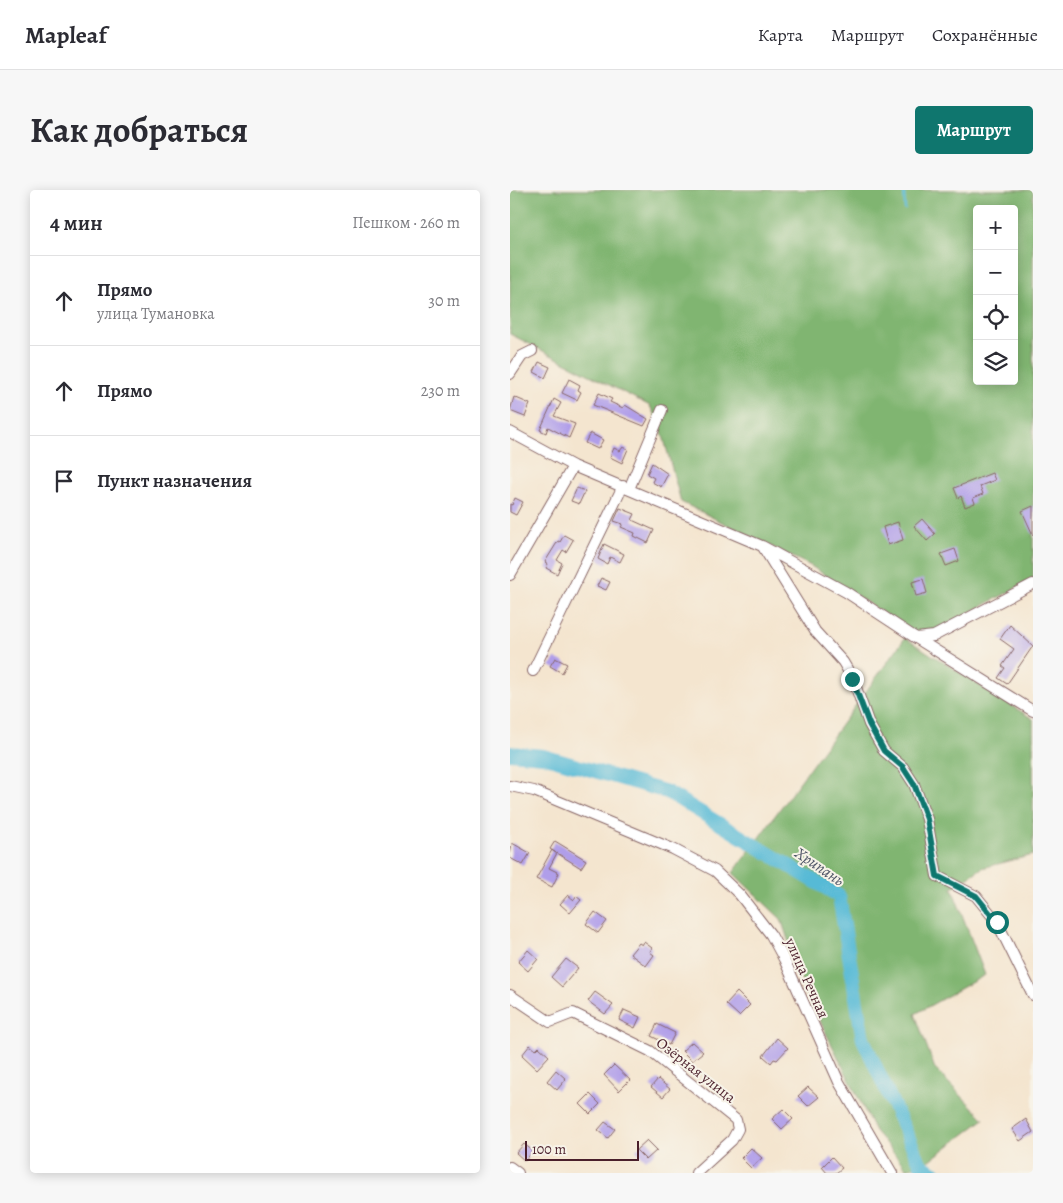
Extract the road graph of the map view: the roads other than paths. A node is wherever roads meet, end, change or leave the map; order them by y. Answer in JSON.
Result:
{"nodes":[{"id":1,"x":532,"y":351,"type":"dead end"},
{"id":2,"x":510,"y":374,"type":"edge"},
{"id":3,"x":662,"y":410,"type":"dead end"},
{"id":4,"x":510,"y":432,"type":"edge"},
{"id":5,"x":573,"y":466,"type":"junction"},
{"id":6,"x":626,"y":487,"type":"junction"},
{"id":7,"x":762,"y":546,"type":"junction"},
{"id":8,"x":510,"y":576,"type":"edge"},
{"id":9,"x":1033,"y":584,"type":"edge"},
{"id":10,"x":916,"y":638,"type":"junction"},
{"id":11,"x":534,"y":671,"type":"dead end"},
{"id":12,"x":1033,"y":712,"type":"edge"},
{"id":13,"x":510,"y":786,"type":"edge"},
{"id":14,"x":510,"y":995,"type":"edge"},
{"id":15,"x":1033,"y":996,"type":"edge"},
{"id":16,"x":510,"y":1167,"type":"edge"},
{"id":17,"x":518,"y":1173,"type":"edge"},
{"id":18,"x":696,"y":1173,"type":"edge"},
{"id":19,"x":892,"y":1173,"type":"edge"}],
"edges":[{"from":1,"to":2,"type":"street"},
{"from":3,"to":6,"type":"street"},
{"from":4,"to":5,"type":"street"},
{"from":5,"to":6,"type":"street"},
{"from":5,"to":8,"type":"street"},
{"from":6,"to":7,"type":"street"},
{"from":6,"to":11,"type":"street"},
{"from":7,"to":10,"type":"street"},
{"from":7,"to":15,"type":"street"},
{"from":9,"to":10,"type":"street"},
{"from":10,"to":12,"type":"street"},
{"from":13,"to":19,"type":"street","name":"улица Речная"},
{"from":14,"to":18,"type":"street","name":"Озёрная улица"},
{"from":16,"to":17,"type":"street"}]}
